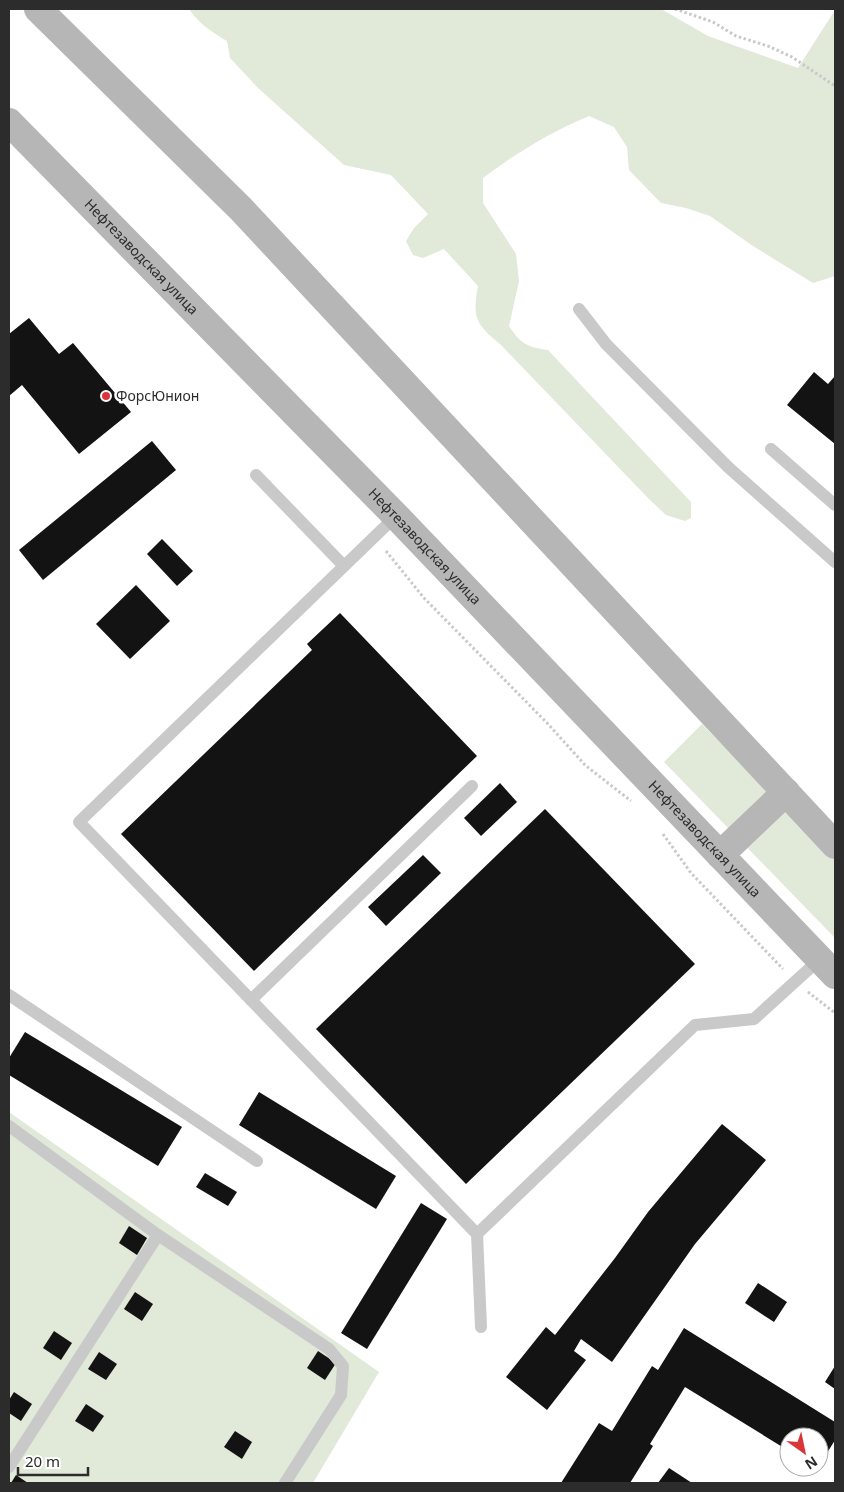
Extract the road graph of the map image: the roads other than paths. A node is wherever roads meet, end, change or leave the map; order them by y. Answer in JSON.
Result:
{"nodes":[{"id":1,"x":38,"y":9,"type":"edge"},
{"id":2,"x":9,"y":122,"type":"edge"},
{"id":3,"x":579,"y":309,"type":"dead end"},
{"id":4,"x":771,"y":449,"type":"dead end"},
{"id":5,"x":256,"y":475,"type":"dead end"},
{"id":6,"x":835,"y":505,"type":"edge"},
{"id":7,"x":396,"y":516,"type":"junction"},
{"id":8,"x":835,"y":562,"type":"edge"},
{"id":9,"x":344,"y":566,"type":"junction"},
{"id":10,"x":472,"y":786,"type":"dead end"},
{"id":11,"x":786,"y":792,"type":"junction"},
{"id":12,"x":835,"y":845,"type":"edge"},
{"id":13,"x":720,"y":855,"type":"junction"},
{"id":14,"x":828,"y":967,"type":"edge"},
{"id":15,"x":9,"y":995,"type":"edge"},
{"id":16,"x":251,"y":1000,"type":"junction"},
{"id":17,"x":9,"y":1126,"type":"edge"},
{"id":18,"x":257,"y":1162,"type":"dead end"},
{"id":19,"x":477,"y":1234,"type":"junction"},
{"id":20,"x":158,"y":1235,"type":"junction"},
{"id":21,"x":480,"y":1327,"type":"dead end"},
{"id":22,"x":9,"y":1467,"type":"edge"},
{"id":23,"x":285,"y":1483,"type":"edge"}],
"edges":[{"from":1,"to":11,"type":"main road"},
{"from":2,"to":7,"type":"main road","name":"Нефтезаводская улица"},
{"from":3,"to":8,"type":"lane"},
{"from":4,"to":6,"type":"lane"},
{"from":5,"to":9,"type":"lane"},
{"from":7,"to":9,"type":"lane"},
{"from":7,"to":13,"type":"main road","name":"Нефтезаводская улица"},
{"from":9,"to":16,"type":"lane"},
{"from":10,"to":16,"type":"lane"},
{"from":11,"to":12,"type":"main road"},
{"from":11,"to":13,"type":"main road"},
{"from":13,"to":14,"type":"main road","name":"Нефтезаводская улица"},
{"from":14,"to":19,"type":"lane"},
{"from":15,"to":18,"type":"lane"},
{"from":16,"to":19,"type":"lane"},
{"from":17,"to":20,"type":"lane"},
{"from":19,"to":21,"type":"lane"},
{"from":20,"to":22,"type":"lane"},
{"from":20,"to":23,"type":"lane"}]}
